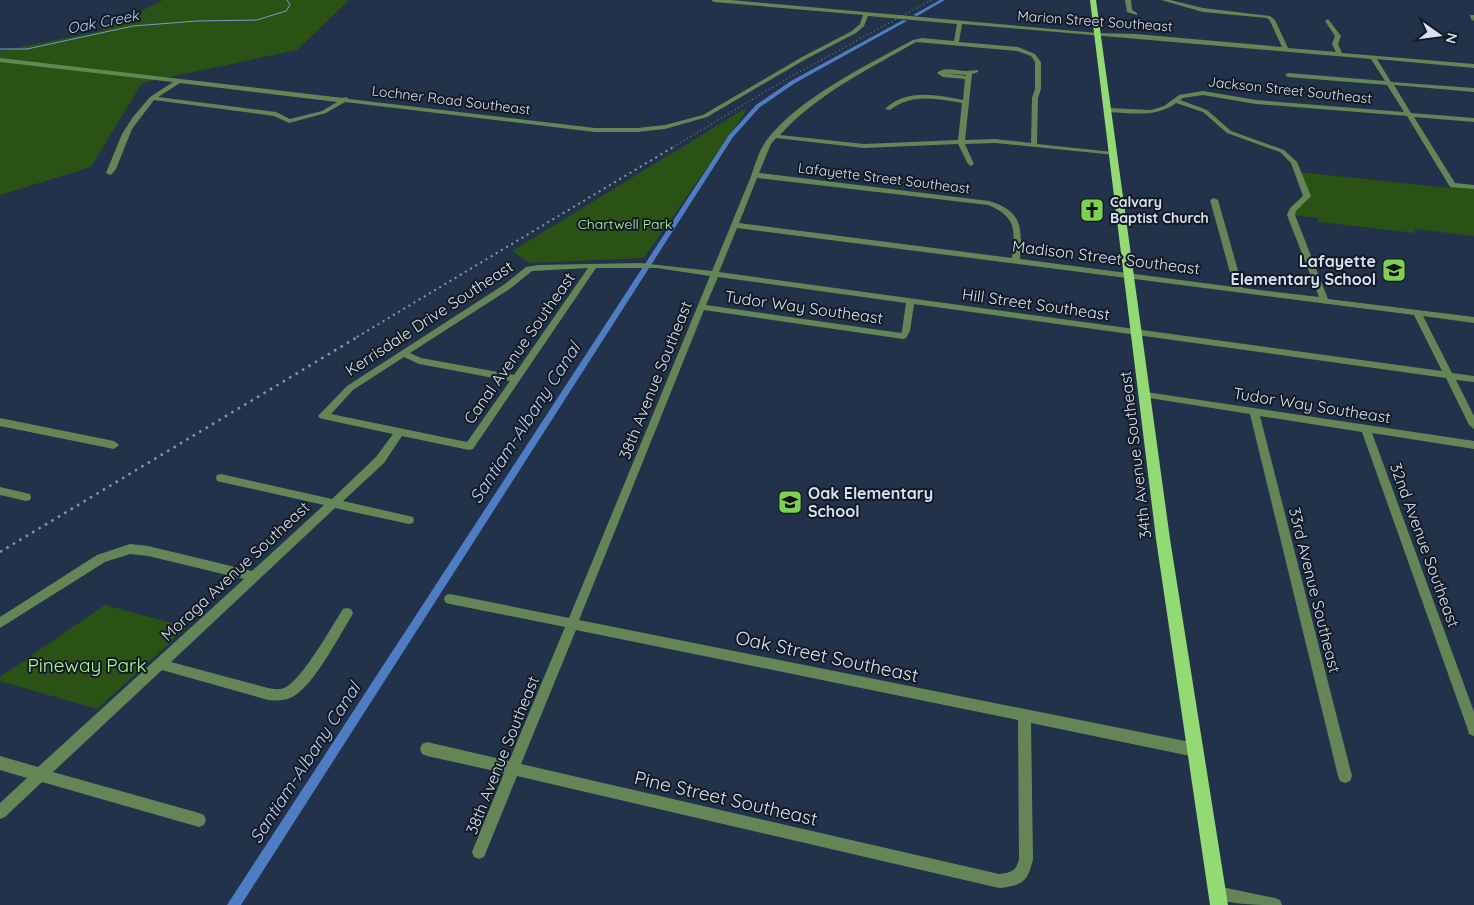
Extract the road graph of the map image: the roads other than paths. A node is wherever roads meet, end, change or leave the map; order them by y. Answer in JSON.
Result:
{"nodes":[{"id":1,"x":714,"y":0,"type":"edge"},
{"id":2,"x":1093,"y":0,"type":"edge"},
{"id":3,"x":1128,"y":0,"type":"edge"},
{"id":4,"x":1164,"y":0,"type":"edge"},
{"id":5,"x":866,"y":14,"type":"junction"},
{"id":6,"x":1135,"y":14,"type":"dead end"},
{"id":7,"x":1328,"y":21,"type":"dead end"},
{"id":8,"x":960,"y":22,"type":"junction"},
{"id":9,"x":1098,"y":35,"type":"junction"},
{"id":10,"x":956,"y":43,"type":"junction"},
{"id":11,"x":1286,"y":49,"type":"junction"},
{"id":12,"x":1339,"y":54,"type":"junction"},
{"id":13,"x":1373,"y":57,"type":"junction"},
{"id":14,"x":0,"y":60,"type":"edge"},
{"id":15,"x":1474,"y":66,"type":"edge"},
{"id":16,"x":971,"y":74,"type":"dead end"},
{"id":17,"x":1288,"y":75,"type":"dead end"},
{"id":18,"x":179,"y":80,"type":"junction"},
{"id":19,"x":1388,"y":82,"type":"junction"},
{"id":20,"x":1474,"y":90,"type":"edge"},
{"id":21,"x":152,"y":98,"type":"junction"},
{"id":22,"x":346,"y":99,"type":"junction"},
{"id":23,"x":1175,"y":100,"type":"junction"},
{"id":24,"x":965,"y":102,"type":"junction"},
{"id":25,"x":888,"y":110,"type":"dead end"},
{"id":26,"x":1108,"y":110,"type":"junction"},
{"id":27,"x":1408,"y":114,"type":"junction"},
{"id":28,"x":1474,"y":120,"type":"edge"},
{"id":29,"x":774,"y":136,"type":"junction"},
{"id":30,"x":961,"y":143,"type":"junction"},
{"id":31,"x":1034,"y":144,"type":"junction"},
{"id":32,"x":1113,"y":154,"type":"junction"},
{"id":33,"x":971,"y":164,"type":"dead end"},
{"id":34,"x":110,"y":173,"type":"dead end"},
{"id":35,"x":754,"y":174,"type":"junction"},
{"id":36,"x":1474,"y":187,"type":"edge"},
{"id":37,"x":1214,"y":200,"type":"dead end"},
{"id":38,"x":734,"y":225,"type":"junction"},
{"id":39,"x":1016,"y":261,"type":"junction"},
{"id":40,"x":593,"y":266,"type":"junction"},
{"id":41,"x":714,"y":274,"type":"junction"},
{"id":42,"x":1129,"y":276,"type":"junction"},
{"id":43,"x":1239,"y":290,"type":"junction"},
{"id":44,"x":910,"y":301,"type":"junction"},
{"id":45,"x":1325,"y":301,"type":"junction"},
{"id":46,"x":701,"y":307,"type":"junction"},
{"id":47,"x":1417,"y":313,"type":"junction"},
{"id":48,"x":1474,"y":320,"type":"edge"},
{"id":49,"x":1138,"y":332,"type":"junction"},
{"id":50,"x":402,"y":354,"type":"junction"},
{"id":51,"x":1448,"y":376,"type":"junction"},
{"id":52,"x":516,"y":379,"type":"junction"},
{"id":53,"x":1474,"y":379,"type":"edge"},
{"id":54,"x":1146,"y":395,"type":"junction"},
{"id":55,"x":1254,"y":412,"type":"junction"},
{"id":56,"x":0,"y":422,"type":"edge"},
{"id":57,"x":1474,"y":425,"type":"edge"},
{"id":58,"x":1366,"y":428,"type":"junction"},
{"id":59,"x":400,"y":432,"type":"junction"},
{"id":60,"x":114,"y":445,"type":"dead end"},
{"id":61,"x":1474,"y":445,"type":"edge"},
{"id":62,"x":221,"y":478,"type":"dead end"},
{"id":63,"x":0,"y":491,"type":"edge"},
{"id":64,"x":26,"y":497,"type":"dead end"},
{"id":65,"x":334,"y":502,"type":"junction"},
{"id":66,"x":409,"y":520,"type":"dead end"},
{"id":67,"x":253,"y":576,"type":"junction"},
{"id":68,"x":450,"y":599,"type":"dead end"},
{"id":69,"x":347,"y":613,"type":"dead end"},
{"id":70,"x":0,"y":623,"type":"edge"},
{"id":71,"x":572,"y":624,"type":"junction"},
{"id":72,"x":159,"y":664,"type":"junction"},
{"id":73,"x":1024,"y":716,"type":"junction"},
{"id":74,"x":1474,"y":730,"type":"edge"},
{"id":75,"x":427,"y":749,"type":"dead end"},
{"id":76,"x":1195,"y":750,"type":"junction"},
{"id":77,"x":0,"y":763,"type":"edge"},
{"id":78,"x":513,"y":770,"type":"junction"},
{"id":79,"x":40,"y":774,"type":"junction"},
{"id":80,"x":1345,"y":776,"type":"dead end"},
{"id":81,"x":0,"y":812,"type":"edge"},
{"id":82,"x":199,"y":820,"type":"dead end"},
{"id":83,"x":479,"y":852,"type":"dead end"},
{"id":84,"x":1218,"y":899,"type":"edge"},
{"id":85,"x":1275,"y":905,"type":"edge"}],
"edges":[{"from":1,"to":5,"type":"street","name":"Marion Street Southeast"},
{"from":2,"to":9,"type":"main road","name":"34th Avenue Southeast"},
{"from":3,"to":6,"type":"street"},
{"from":4,"to":11,"type":"street"},
{"from":5,"to":8,"type":"street","name":"Marion Street Southeast"},
{"from":5,"to":22,"type":"street","name":"Lochner Road Southeast"},
{"from":7,"to":12,"type":"street"},
{"from":8,"to":9,"type":"street","name":"Marion Street Southeast"},
{"from":8,"to":10,"type":"street"},
{"from":9,"to":11,"type":"street","name":"Marion Street Southeast"},
{"from":9,"to":26,"type":"main road","name":"34th Avenue Southeast"},
{"from":10,"to":29,"type":"street","name":"38th Avenue Southeast"},
{"from":10,"to":31,"type":"street","name":"38th Avenue Southeast"},
{"from":11,"to":12,"type":"street","name":"Marion Street Southeast"},
{"from":12,"to":13,"type":"street","name":"Marion Street Southeast"},
{"from":13,"to":15,"type":"street","name":"Marion Street Southeast"},
{"from":13,"to":19,"type":"street"},
{"from":14,"to":18,"type":"street","name":"Lochner Road Southeast"},
{"from":16,"to":24,"type":"street"},
{"from":17,"to":19,"type":"street"},
{"from":18,"to":21,"type":"street"},
{"from":18,"to":22,"type":"street","name":"Lochner Road Southeast"},
{"from":19,"to":20,"type":"street"},
{"from":19,"to":27,"type":"street"},
{"from":21,"to":22,"type":"street"},
{"from":21,"to":34,"type":"street"},
{"from":23,"to":26,"type":"street","name":"Jackson Street Southeast"},
{"from":23,"to":27,"type":"street","name":"Jackson Street Southeast"},
{"from":23,"to":45,"type":"street"},
{"from":24,"to":25,"type":"street"},
{"from":24,"to":30,"type":"street"},
{"from":26,"to":32,"type":"main road","name":"34th Avenue Southeast"},
{"from":27,"to":28,"type":"street","name":"Jackson Street Southeast"},
{"from":27,"to":36,"type":"street"},
{"from":29,"to":30,"type":"street"},
{"from":29,"to":35,"type":"street","name":"38th Avenue Southeast"},
{"from":30,"to":31,"type":"street"},
{"from":30,"to":33,"type":"street"},
{"from":31,"to":32,"type":"street"},
{"from":32,"to":42,"type":"main road","name":"34th Avenue Southeast"},
{"from":35,"to":38,"type":"street","name":"38th Avenue Southeast"},
{"from":35,"to":39,"type":"street","name":"Lafayette Street Southeast"},
{"from":37,"to":43,"type":"street"},
{"from":38,"to":39,"type":"street","name":"Madison Street Southeast"},
{"from":38,"to":41,"type":"street","name":"38th Avenue Southeast"},
{"from":39,"to":42,"type":"street","name":"Madison Street Southeast"},
{"from":40,"to":41,"type":"street","name":"Hill Street Southeast"},
{"from":40,"to":50,"type":"street","name":"Kerrisdale Drive Southeast"},
{"from":40,"to":52,"type":"street","name":"Canal Avenue Southeast"},
{"from":41,"to":44,"type":"street","name":"Hill Street Southeast"},
{"from":41,"to":46,"type":"street","name":"38th Avenue Southeast"},
{"from":42,"to":43,"type":"street","name":"Madison Street Southeast"},
{"from":42,"to":49,"type":"main road","name":"34th Avenue Southeast"},
{"from":43,"to":45,"type":"street","name":"Madison Street Southeast"},
{"from":44,"to":46,"type":"street","name":"Tudor Way Southeast"},
{"from":44,"to":49,"type":"street","name":"Hill Street Southeast"},
{"from":45,"to":47,"type":"street","name":"Madison Street Southeast"},
{"from":46,"to":71,"type":"street","name":"38th Avenue Southeast"},
{"from":47,"to":48,"type":"street","name":"Madison Street Southeast"},
{"from":47,"to":51,"type":"street"},
{"from":49,"to":51,"type":"street","name":"Hill Street Southeast"},
{"from":49,"to":54,"type":"main road","name":"34th Avenue Southeast"},
{"from":50,"to":52,"type":"street"},
{"from":50,"to":59,"type":"street","name":"Kerrisdale Drive Southeast"},
{"from":51,"to":53,"type":"street","name":"Hill Street Southeast"},
{"from":51,"to":57,"type":"street"},
{"from":52,"to":59,"type":"street","name":"Canal Avenue Southeast"},
{"from":54,"to":55,"type":"street","name":"Tudor Way Southeast"},
{"from":54,"to":76,"type":"main road","name":"34th Avenue Southeast"},
{"from":55,"to":58,"type":"street","name":"Tudor Way Southeast"},
{"from":55,"to":80,"type":"street","name":"33rd Avenue Southeast"},
{"from":56,"to":60,"type":"street"},
{"from":58,"to":61,"type":"street","name":"Tudor Way Southeast"},
{"from":58,"to":74,"type":"street","name":"32nd Avenue Southeast"},
{"from":59,"to":65,"type":"street","name":"Moraga Avenue Southeast"},
{"from":62,"to":65,"type":"street"},
{"from":63,"to":64,"type":"street"},
{"from":65,"to":66,"type":"street"},
{"from":65,"to":67,"type":"street","name":"Moraga Avenue Southeast"},
{"from":67,"to":70,"type":"street"},
{"from":67,"to":72,"type":"street","name":"Moraga Avenue Southeast"},
{"from":68,"to":71,"type":"street","name":"Oak Street Southeast"},
{"from":69,"to":72,"type":"street"},
{"from":71,"to":73,"type":"street","name":"Oak Street Southeast"},
{"from":71,"to":78,"type":"street","name":"38th Avenue Southeast"},
{"from":72,"to":79,"type":"street","name":"Moraga Avenue Southeast"},
{"from":73,"to":76,"type":"street","name":"Oak Street Southeast"},
{"from":73,"to":78,"type":"street","name":"Pine Street Southeast"},
{"from":75,"to":78,"type":"street","name":"Pine Street Southeast"},
{"from":76,"to":84,"type":"main road","name":"34th Avenue Southeast"},
{"from":77,"to":79,"type":"street"},
{"from":78,"to":83,"type":"street","name":"38th Avenue Southeast"},
{"from":79,"to":81,"type":"street","name":"Moraga Avenue Southeast"},
{"from":79,"to":82,"type":"street"},
{"from":84,"to":85,"type":"street"}]}
